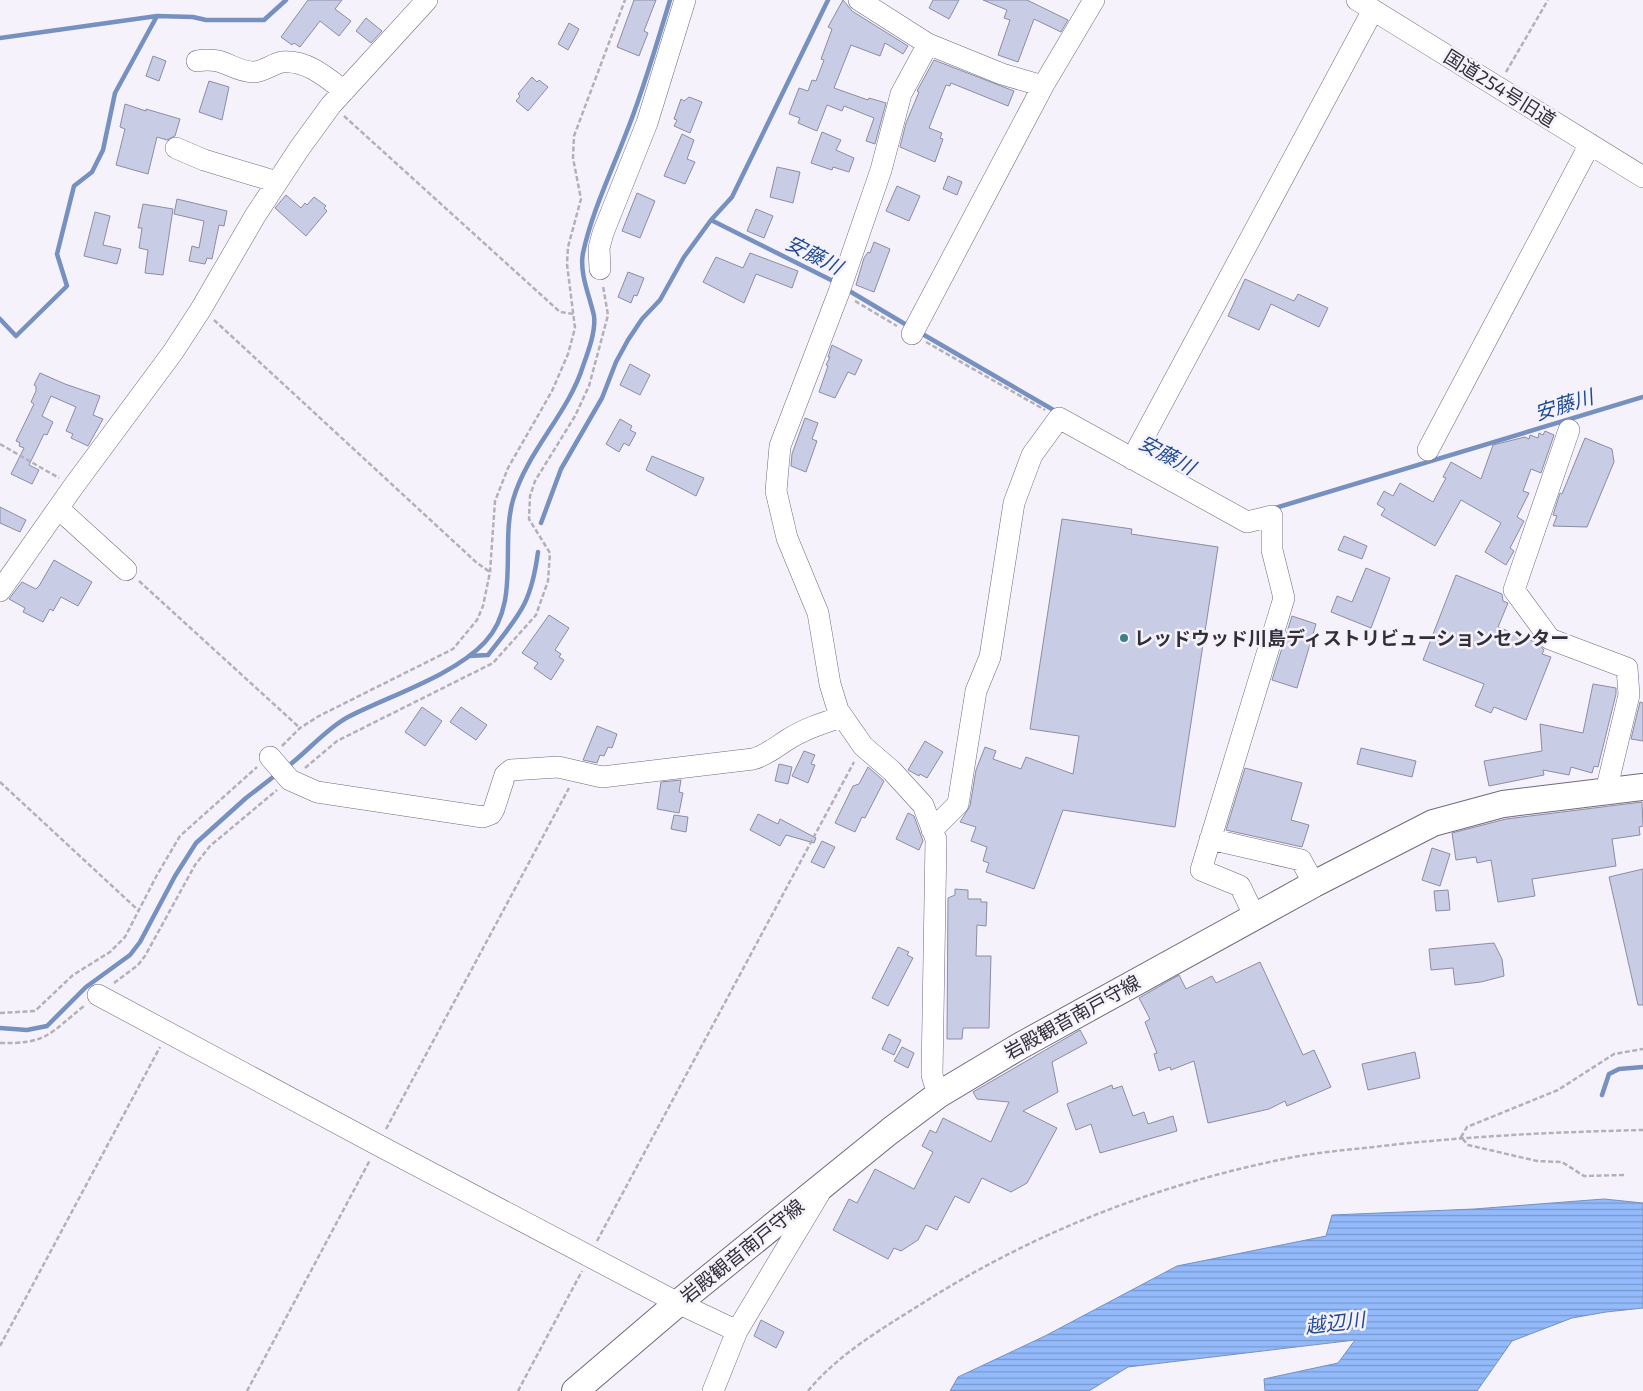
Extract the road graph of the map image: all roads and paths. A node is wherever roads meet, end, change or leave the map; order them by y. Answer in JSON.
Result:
{"nodes":[{"id":1,"x":428,"y":0,"type":"edge"},
{"id":2,"x":625,"y":0,"type":"edge"},
{"id":3,"x":685,"y":0,"type":"edge"},
{"id":4,"x":859,"y":0,"type":"edge"},
{"id":5,"x":1094,"y":0,"type":"edge"},
{"id":6,"x":1548,"y":0,"type":"edge"},
{"id":7,"x":1365,"y":5,"type":"edge"},
{"id":8,"x":928,"y":44,"type":"junction"},
{"id":9,"x":197,"y":61,"type":"dead end"},
{"id":10,"x":1043,"y":86,"type":"junction"},
{"id":11,"x":1498,"y":86,"type":"junction"},
{"id":12,"x":338,"y":98,"type":"junction"},
{"id":13,"x":1590,"y":144,"type":"junction"},
{"id":14,"x":176,"y":148,"type":"dead end"},
{"id":15,"x":1643,"y":177,"type":"edge"},
{"id":16,"x":277,"y":182,"type":"junction"},
{"id":17,"x":600,"y":269,"type":"joint"},
{"id":18,"x":840,"y":292,"type":"junction"},
{"id":19,"x":201,"y":309,"type":"junction"},
{"id":20,"x":574,"y":314,"type":"junction"},
{"id":21,"x":912,"y":334,"type":"junction"},
{"id":22,"x":1060,"y":418,"type":"junction"},
{"id":23,"x":1569,"y":430,"type":"dead end"},
{"id":24,"x":0,"y":444,"type":"edge"},
{"id":25,"x":1428,"y":450,"type":"dead end"},
{"id":26,"x":1132,"y":459,"type":"junction"},
{"id":27,"x":73,"y":487,"type":"junction"},
{"id":28,"x":60,"y":509,"type":"junction"},
{"id":29,"x":126,"y":570,"type":"joint"},
{"id":30,"x":490,"y":572,"type":"junction"},
{"id":31,"x":0,"y":591,"type":"edge"},
{"id":32,"x":842,"y":718,"type":"junction"},
{"id":33,"x":300,"y":728,"type":"junction"},
{"id":34,"x":863,"y":746,"type":"junction"},
{"id":35,"x":283,"y":772,"type":"junction"},
{"id":36,"x":578,"y":772,"type":"junction"},
{"id":37,"x":0,"y":782,"type":"edge"},
{"id":38,"x":1643,"y":787,"type":"edge"},
{"id":39,"x":1606,"y":792,"type":"junction"},
{"id":40,"x":932,"y":830,"type":"junction"},
{"id":41,"x":1210,"y":839,"type":"junction"},
{"id":42,"x":1314,"y":884,"type":"junction"},
{"id":43,"x":138,"y":910,"type":"junction"},
{"id":44,"x":1255,"y":917,"type":"junction"},
{"id":45,"x":98,"y":994,"type":"junction"},
{"id":46,"x":0,"y":1013,"type":"edge"},
{"id":47,"x":168,"y":1032,"type":"junction"},
{"id":48,"x":0,"y":1044,"type":"edge"},
{"id":49,"x":1643,"y":1049,"type":"edge"},
{"id":50,"x":938,"y":1095,"type":"junction"},
{"id":51,"x":1643,"y":1130,"type":"edge"},
{"id":52,"x":1461,"y":1137,"type":"junction"},
{"id":53,"x":378,"y":1145,"type":"junction"},
{"id":54,"x":1624,"y":1175,"type":"dead end"},
{"id":55,"x":826,"y":1183,"type":"junction"},
{"id":56,"x":590,"y":1256,"type":"junction"},
{"id":57,"x":678,"y":1303,"type":"junction"},
{"id":58,"x":737,"y":1331,"type":"junction"},
{"id":59,"x":0,"y":1346,"type":"edge"},
{"id":60,"x":247,"y":1391,"type":"edge"},
{"id":61,"x":518,"y":1391,"type":"edge"},
{"id":62,"x":575,"y":1391,"type":"edge"},
{"id":63,"x":713,"y":1391,"type":"edge"},
{"id":64,"x":808,"y":1391,"type":"edge"}],
"edges":[{"from":1,"to":12,"type":"street"},
{"from":2,"to":20,"type":"path"},
{"from":3,"to":17,"type":"street"},
{"from":4,"to":8,"type":"street"},
{"from":5,"to":10,"type":"street"},
{"from":6,"to":11,"type":"path"},
{"from":7,"to":11,"type":"street","name":"国道254号旧道"},
{"from":7,"to":26,"type":"street"},
{"from":8,"to":10,"type":"street"},
{"from":8,"to":18,"type":"street"},
{"from":9,"to":12,"type":"street"},
{"from":10,"to":21,"type":"street"},
{"from":11,"to":13,"type":"street","name":"国道254号旧道"},
{"from":12,"to":16,"type":"street"},
{"from":12,"to":20,"type":"path"},
{"from":13,"to":15,"type":"street","name":"国道254号旧道"},
{"from":13,"to":25,"type":"street"},
{"from":14,"to":16,"type":"street"},
{"from":16,"to":19,"type":"street"},
{"from":17,"to":35,"type":"path"},
{"from":18,"to":21,"type":"path"},
{"from":18,"to":32,"type":"street"},
{"from":19,"to":27,"type":"street"},
{"from":19,"to":30,"type":"path"},
{"from":20,"to":30,"type":"path"},
{"from":21,"to":22,"type":"path"},
{"from":22,"to":26,"type":"street"},
{"from":22,"to":40,"type":"street"},
{"from":23,"to":39,"type":"street"},
{"from":24,"to":27,"type":"path"},
{"from":26,"to":41,"type":"street"},
{"from":27,"to":28,"type":"street"},
{"from":28,"to":29,"type":"street"},
{"from":28,"to":31,"type":"street"},
{"from":29,"to":33,"type":"path"},
{"from":30,"to":33,"type":"path"},
{"from":32,"to":34,"type":"street"},
{"from":32,"to":36,"type":"street"},
{"from":33,"to":35,"type":"path"},
{"from":34,"to":40,"type":"street"},
{"from":34,"to":56,"type":"path"},
{"from":35,"to":36,"type":"street"},
{"from":35,"to":43,"type":"path"},
{"from":35,"to":45,"type":"path"},
{"from":36,"to":53,"type":"path"},
{"from":37,"to":43,"type":"path"},
{"from":38,"to":39,"type":"main road","name":"岩殿観音南戸守線"},
{"from":39,"to":42,"type":"main road","name":"岩殿観音南戸守線"},
{"from":40,"to":50,"type":"street"},
{"from":41,"to":42,"type":"street"},
{"from":41,"to":44,"type":"street"},
{"from":42,"to":44,"type":"main road","name":"岩殿観音南戸守線"},
{"from":43,"to":46,"type":"path"},
{"from":44,"to":50,"type":"main road","name":"岩殿観音南戸守線"},
{"from":45,"to":47,"type":"street"},
{"from":45,"to":48,"type":"path"},
{"from":47,"to":53,"type":"street"},
{"from":47,"to":59,"type":"path"},
{"from":49,"to":52,"type":"path"},
{"from":50,"to":55,"type":"main road","name":"岩殿観音南戸守線"},
{"from":51,"to":52,"type":"path"},
{"from":52,"to":54,"type":"path"},
{"from":52,"to":64,"type":"path"},
{"from":53,"to":56,"type":"street"},
{"from":53,"to":60,"type":"path"},
{"from":55,"to":57,"type":"main road","name":"岩殿観音南戸守線"},
{"from":55,"to":58,"type":"street"},
{"from":56,"to":57,"type":"street"},
{"from":56,"to":61,"type":"path"},
{"from":57,"to":58,"type":"street"},
{"from":57,"to":62,"type":"main road","name":"岩殿観音南戸守線"},
{"from":58,"to":63,"type":"street"}]}
